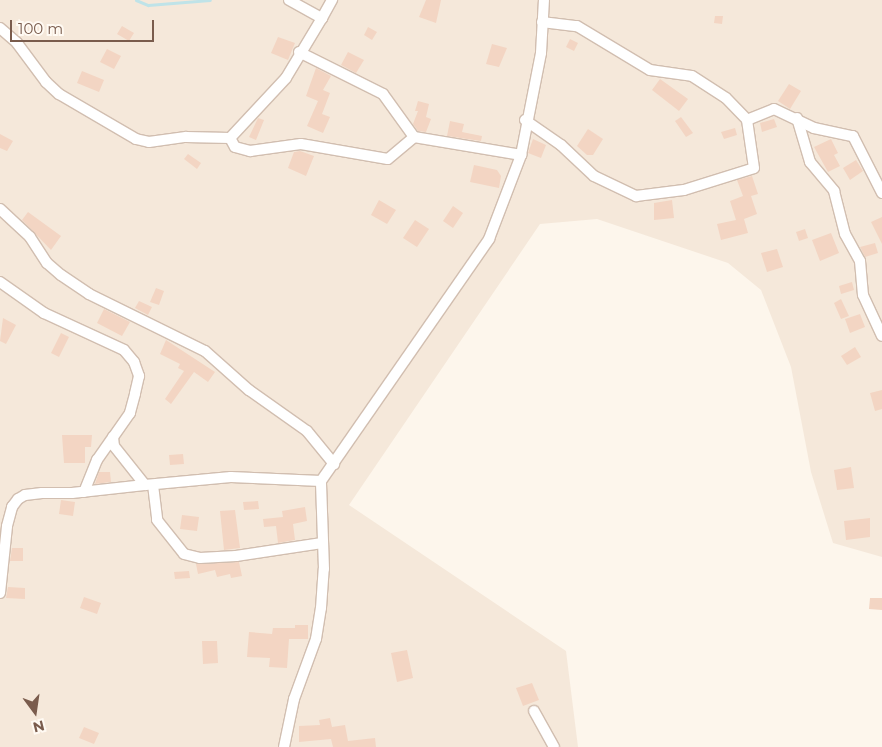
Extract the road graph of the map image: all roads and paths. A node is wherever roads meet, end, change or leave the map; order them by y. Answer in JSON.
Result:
{"nodes":[{"id":1,"x":289,"y":0,"type":"edge"},
{"id":2,"x":332,"y":0,"type":"edge"},
{"id":3,"x":544,"y":0,"type":"edge"},
{"id":4,"x":322,"y":18,"type":"junction"},
{"id":5,"x":542,"y":22,"type":"junction"},
{"id":6,"x":0,"y":28,"type":"edge"},
{"id":7,"x":299,"y":52,"type":"junction"},
{"id":8,"x":796,"y":118,"type":"junction"},
{"id":9,"x":525,"y":120,"type":"junction"},
{"id":10,"x":747,"y":120,"type":"junction"},
{"id":11,"x":414,"y":137,"type":"junction"},
{"id":12,"x":230,"y":138,"type":"junction"},
{"id":13,"x":521,"y":155,"type":"junction"},
{"id":14,"x":882,"y":193,"type":"edge"},
{"id":15,"x":0,"y":209,"type":"edge"},
{"id":16,"x":0,"y":282,"type":"edge"},
{"id":17,"x":882,"y":336,"type":"edge"},
{"id":18,"x":113,"y":438,"type":"junction"},
{"id":19,"x":334,"y":464,"type":"junction"},
{"id":20,"x":321,"y":481,"type":"junction"},
{"id":21,"x":149,"y":485,"type":"junction"},
{"id":22,"x":84,"y":492,"type":"junction"},
{"id":23,"x":322,"y":543,"type":"junction"},
{"id":24,"x":0,"y":593,"type":"edge"},
{"id":25,"x":534,"y":711,"type":"dead end"},
{"id":26,"x":284,"y":747,"type":"edge"},
{"id":27,"x":554,"y":747,"type":"edge"}],
"edges":[{"from":1,"to":4,"type":"street"},
{"from":2,"to":4,"type":"street"},
{"from":3,"to":5,"type":"street"},
{"from":4,"to":7,"type":"street"},
{"from":5,"to":9,"type":"street"},
{"from":5,"to":10,"type":"street"},
{"from":6,"to":12,"type":"street"},
{"from":7,"to":11,"type":"street"},
{"from":7,"to":12,"type":"street"},
{"from":8,"to":10,"type":"street"},
{"from":8,"to":14,"type":"street"},
{"from":8,"to":17,"type":"street"},
{"from":9,"to":10,"type":"street"},
{"from":9,"to":13,"type":"street"},
{"from":11,"to":12,"type":"street"},
{"from":11,"to":13,"type":"street"},
{"from":13,"to":19,"type":"street"},
{"from":15,"to":19,"type":"street"},
{"from":16,"to":18,"type":"street"},
{"from":18,"to":21,"type":"street"},
{"from":18,"to":22,"type":"street"},
{"from":19,"to":20,"type":"street"},
{"from":20,"to":21,"type":"street"},
{"from":20,"to":23,"type":"street"},
{"from":21,"to":22,"type":"street"},
{"from":21,"to":23,"type":"street"},
{"from":22,"to":24,"type":"street"},
{"from":23,"to":26,"type":"street"},
{"from":25,"to":27,"type":"street"}]}
